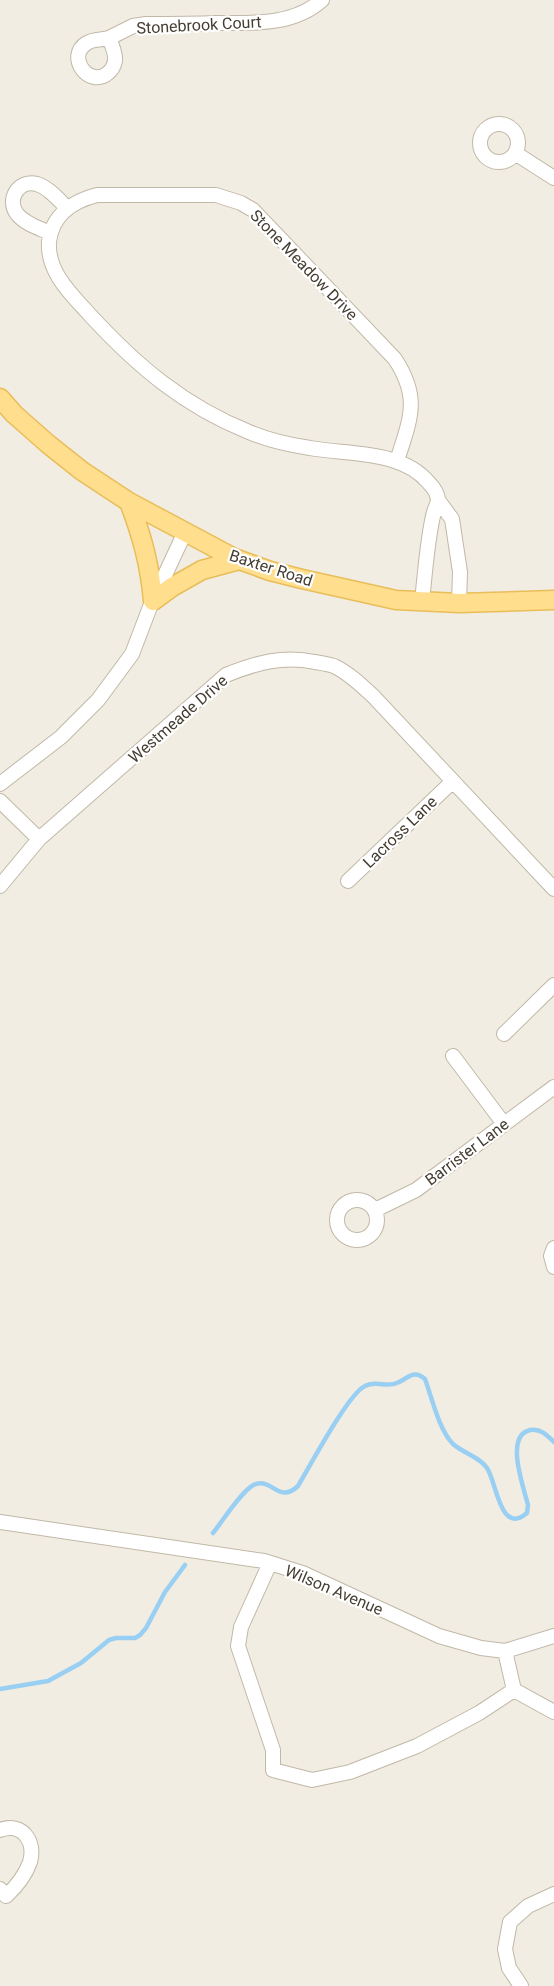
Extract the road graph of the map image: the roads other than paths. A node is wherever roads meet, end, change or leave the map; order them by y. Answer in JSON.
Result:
{"nodes":[{"id":1,"x":322,"y":0,"type":"edge"},
{"id":2,"x":110,"y":38,"type":"dead end"},
{"id":3,"x":514,"y":153,"type":"dead end"},
{"id":4,"x":554,"y":178,"type":"edge"},
{"id":5,"x":67,"y":208,"type":"junction"},
{"id":6,"x":50,"y":232,"type":"junction"},
{"id":7,"x":0,"y":398,"type":"edge"},
{"id":8,"x":397,"y":461,"type":"junction"},
{"id":9,"x":438,"y":500,"type":"junction"},
{"id":10,"x":129,"y":502,"type":"junction"},
{"id":11,"x":185,"y":532,"type":"junction"},
{"id":12,"x":239,"y":560,"type":"junction"},
{"id":13,"x":554,"y":600,"type":"edge"},
{"id":14,"x":153,"y":601,"type":"junction"},
{"id":15,"x":422,"y":602,"type":"junction"},
{"id":16,"x":459,"y":603,"type":"junction"},
{"id":17,"x":452,"y":782,"type":"junction"},
{"id":18,"x":0,"y":784,"type":"edge"},
{"id":19,"x":0,"y":801,"type":"edge"},
{"id":20,"x":39,"y":839,"type":"junction"},
{"id":21,"x":348,"y":881,"type":"dead end"},
{"id":22,"x":0,"y":886,"type":"edge"},
{"id":23,"x":554,"y":889,"type":"edge"},
{"id":24,"x":554,"y":985,"type":"edge"},
{"id":25,"x":504,"y":1034,"type":"dead end"},
{"id":26,"x":453,"y":1056,"type":"dead end"},
{"id":27,"x":554,"y":1087,"type":"edge"},
{"id":28,"x":504,"y":1124,"type":"junction"},
{"id":29,"x":375,"y":1210,"type":"dead end"},
{"id":30,"x":554,"y":1248,"type":"edge"},
{"id":31,"x":554,"y":1267,"type":"edge"},
{"id":32,"x":0,"y":1522,"type":"edge"},
{"id":33,"x":270,"y":1563,"type":"junction"},
{"id":34,"x":554,"y":1636,"type":"edge"},
{"id":35,"x":505,"y":1651,"type":"junction"},
{"id":36,"x":514,"y":1689,"type":"junction"},
{"id":37,"x":554,"y":1712,"type":"edge"},
{"id":38,"x":0,"y":1830,"type":"edge"},
{"id":39,"x":554,"y":1894,"type":"edge"},
{"id":40,"x":2,"y":1896,"type":"edge"},
{"id":41,"x":521,"y":1986,"type":"edge"}],
"edges":[{"from":1,"to":2,"type":"street","name":"Stonebrook Court"},
{"from":3,"to":4,"type":"street"},
{"from":5,"to":6,"type":"street"},
{"from":5,"to":6,"type":"street"},
{"from":5,"to":8,"type":"street","name":"Stone Meadow Drive"},
{"from":6,"to":8,"type":"street"},
{"from":7,"to":10,"type":"main road","name":"Baxter Road"},
{"from":8,"to":9,"type":"street"},
{"from":9,"to":15,"type":"street"},
{"from":9,"to":16,"type":"street"},
{"from":10,"to":11,"type":"main road","name":"Baxter Road"},
{"from":10,"to":14,"type":"main road"},
{"from":11,"to":12,"type":"main road","name":"Baxter Road"},
{"from":11,"to":14,"type":"street"},
{"from":12,"to":14,"type":"main road"},
{"from":12,"to":15,"type":"main road","name":"Baxter Road"},
{"from":13,"to":16,"type":"main road","name":"Baxter Road"},
{"from":14,"to":18,"type":"street"},
{"from":15,"to":16,"type":"main road","name":"Baxter Road"},
{"from":17,"to":20,"type":"street","name":"Westmeade Drive"},
{"from":17,"to":21,"type":"street","name":"Lacross Lane"},
{"from":17,"to":23,"type":"street","name":"Westmeade Drive"},
{"from":19,"to":20,"type":"street"},
{"from":20,"to":22,"type":"street","name":"Westmeade Drive"},
{"from":24,"to":25,"type":"street"},
{"from":26,"to":28,"type":"street"},
{"from":27,"to":28,"type":"street","name":"Barrister Lane"},
{"from":28,"to":29,"type":"street","name":"Barrister Lane"},
{"from":30,"to":31,"type":"street"},
{"from":32,"to":33,"type":"street","name":"Wilson Avenue"},
{"from":33,"to":35,"type":"street","name":"Wilson Avenue"},
{"from":33,"to":36,"type":"street"},
{"from":34,"to":35,"type":"street","name":"Wilson Avenue"},
{"from":35,"to":36,"type":"street"},
{"from":36,"to":37,"type":"street"},
{"from":38,"to":40,"type":"street"},
{"from":39,"to":41,"type":"street"}]}
